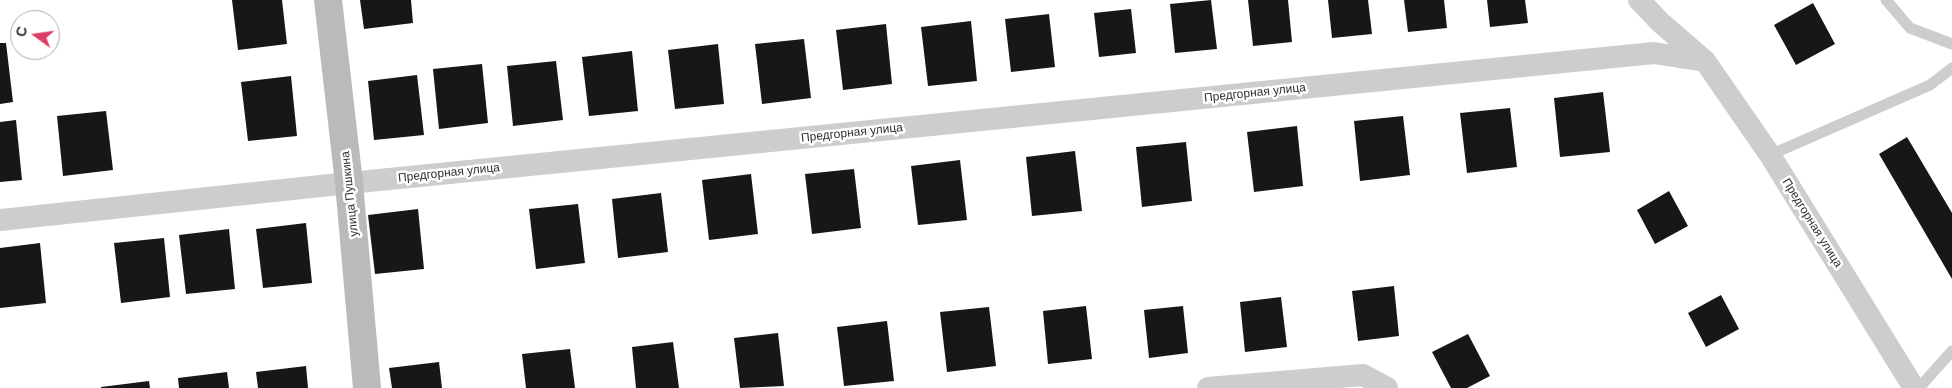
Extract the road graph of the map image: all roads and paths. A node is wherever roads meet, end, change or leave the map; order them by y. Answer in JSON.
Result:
{"nodes":[{"id":1,"x":328,"y":0,"type":"edge"},
{"id":2,"x":1639,"y":0,"type":"edge"},
{"id":3,"x":1886,"y":0,"type":"edge"},
{"id":4,"x":1952,"y":44,"type":"edge"},
{"id":5,"x":1705,"y":61,"type":"junction"},
{"id":6,"x":1952,"y":68,"type":"edge"},
{"id":7,"x":1770,"y":155,"type":"junction"},
{"id":8,"x":349,"y":183,"type":"junction"},
{"id":9,"x":0,"y":220,"type":"edge"},
{"id":10,"x":1952,"y":352,"type":"edge"},
{"id":11,"x":368,"y":388,"type":"edge"},
{"id":12,"x":1208,"y":388,"type":"edge"},
{"id":13,"x":1388,"y":388,"type":"edge"},
{"id":14,"x":1914,"y":388,"type":"edge"},
{"id":15,"x":1919,"y":388,"type":"edge"}],
"edges":[{"from":1,"to":8,"type":"street","name":"улица Пушкина"},
{"from":2,"to":5,"type":"street","name":"Предгорная улица"},
{"from":3,"to":4,"type":"lane"},
{"from":5,"to":7,"type":"street","name":"Предгорная улица"},
{"from":5,"to":8,"type":"street","name":"Предгорная улица"},
{"from":6,"to":7,"type":"lane"},
{"from":7,"to":14,"type":"street","name":"Предгорная улица"},
{"from":8,"to":9,"type":"street","name":"Предгорная улица"},
{"from":8,"to":11,"type":"street","name":"улица Пушкина"},
{"from":10,"to":15,"type":"lane"},
{"from":12,"to":13,"type":"street"}]}
